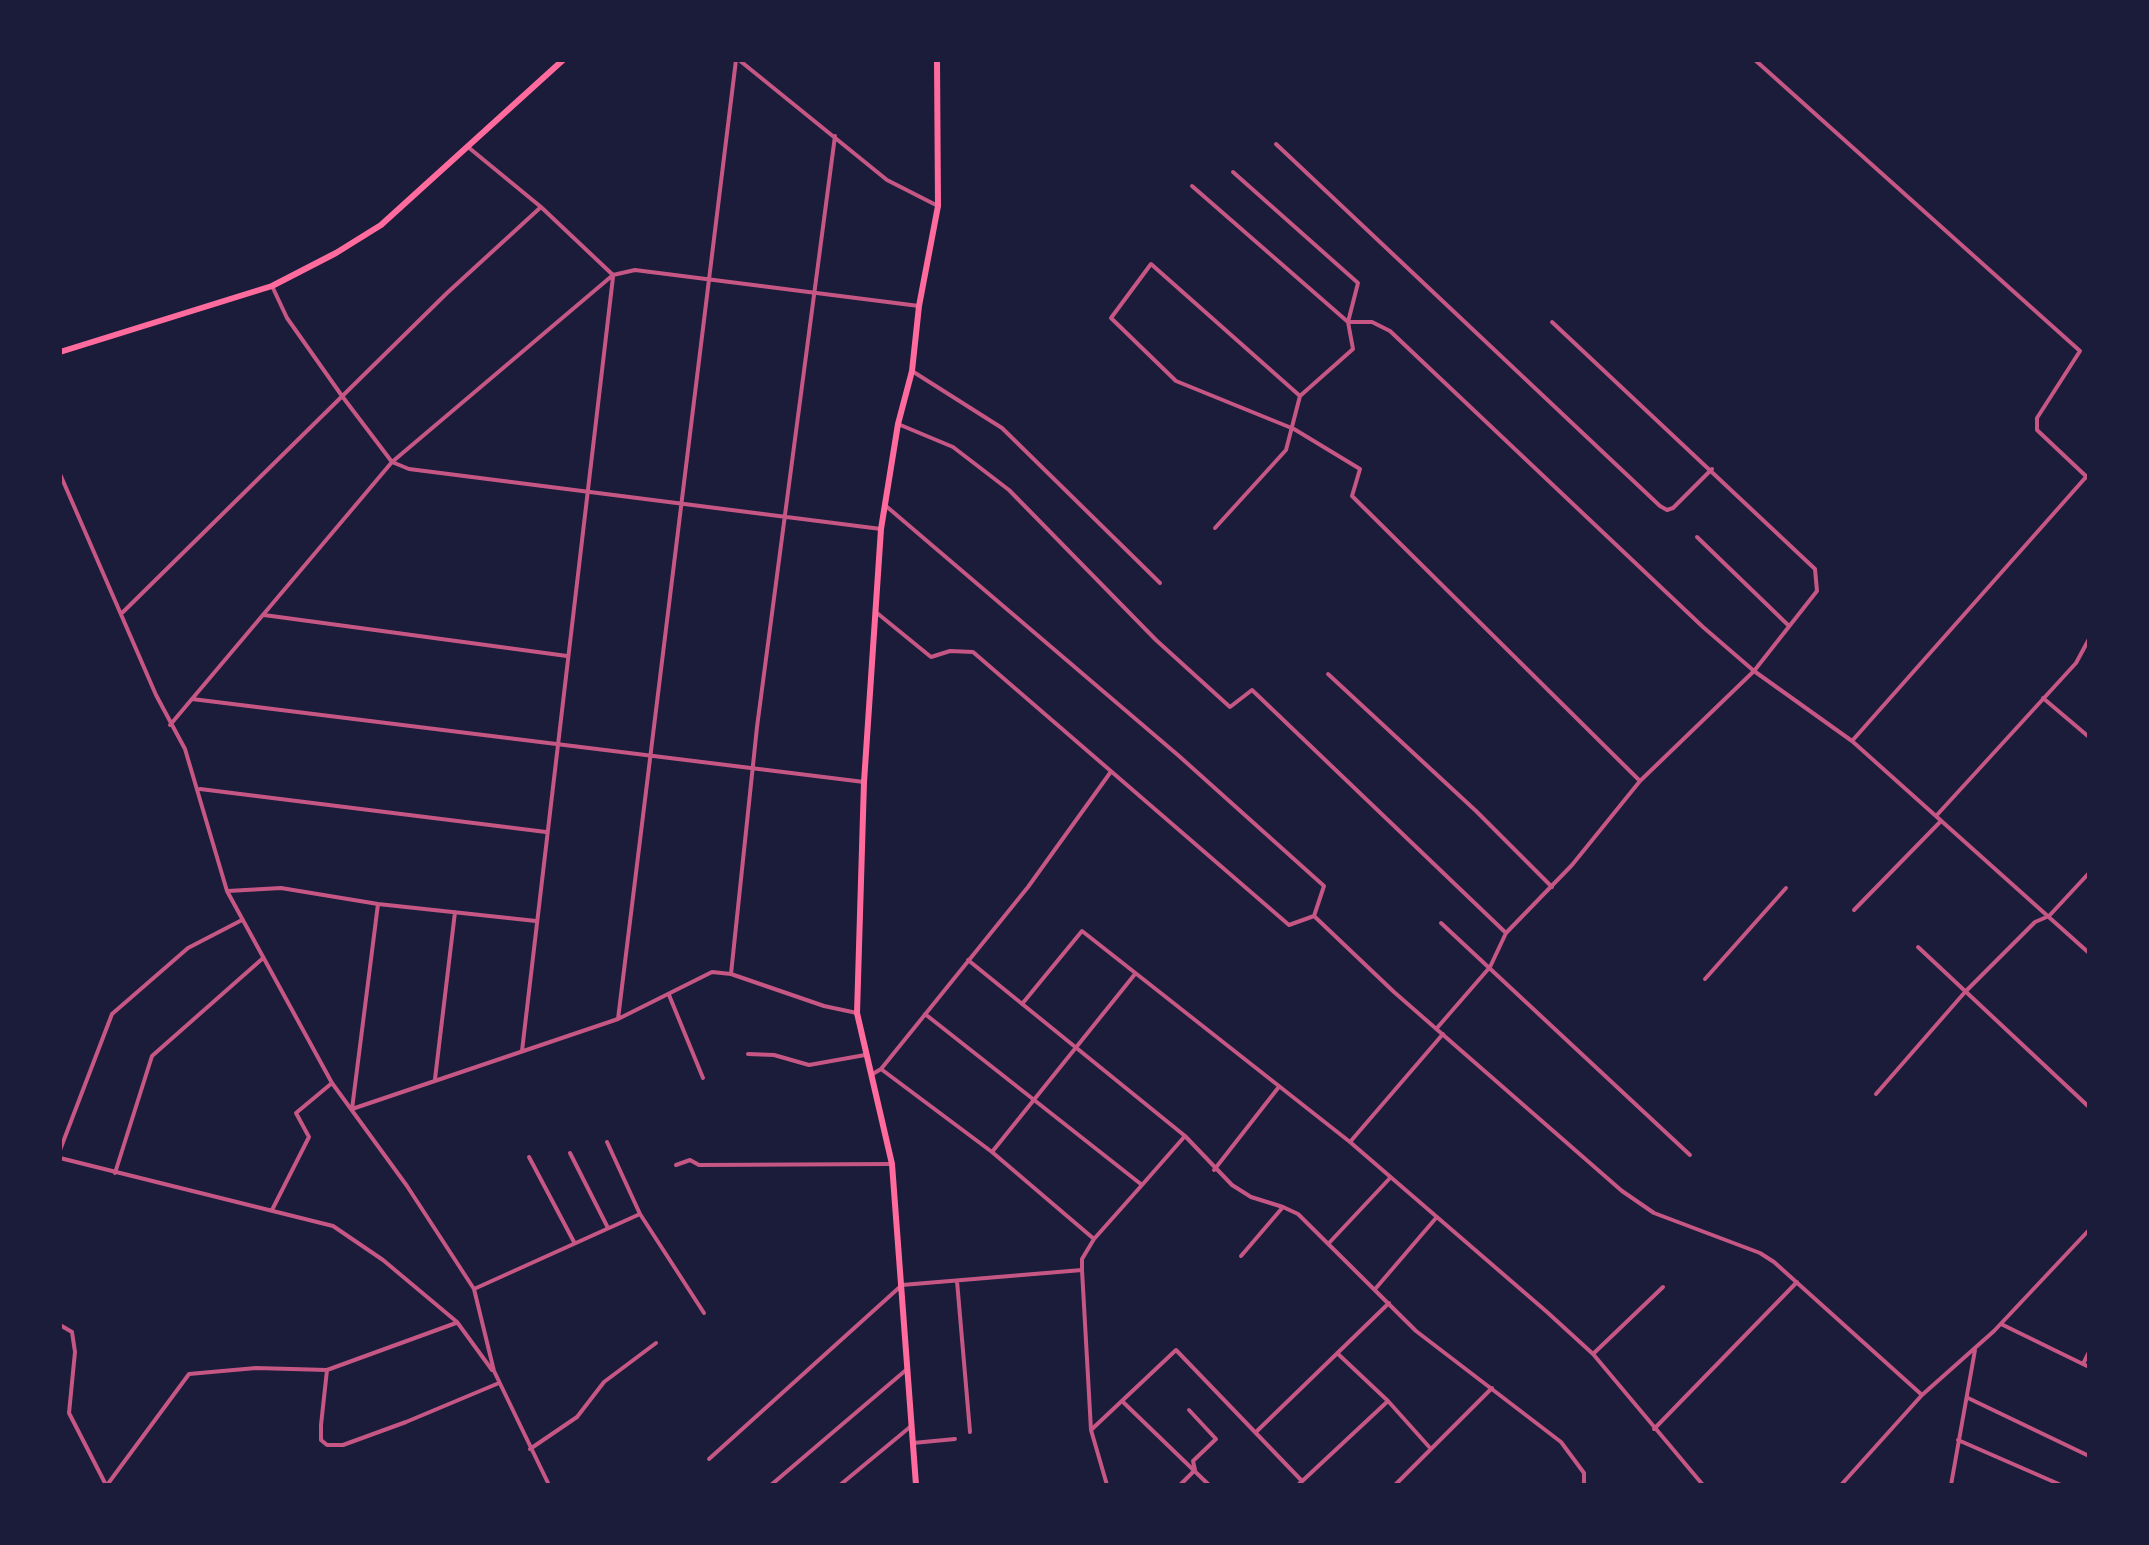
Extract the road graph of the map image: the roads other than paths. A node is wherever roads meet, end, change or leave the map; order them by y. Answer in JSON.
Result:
{"nodes":[{"id":1,"x":563,"y":60,"type":"edge"},
{"id":2,"x":738,"y":60,"type":"edge"},
{"id":3,"x":937,"y":60,"type":"edge"},
{"id":4,"x":1755,"y":60,"type":"edge"},
{"id":5,"x":835,"y":136,"type":"junction"},
{"id":6,"x":1276,"y":144,"type":"dead end"},
{"id":7,"x":467,"y":146,"type":"junction"},
{"id":8,"x":1233,"y":172,"type":"dead end"},
{"id":9,"x":1192,"y":186,"type":"dead end"},
{"id":10,"x":938,"y":206,"type":"junction"},
{"id":11,"x":541,"y":207,"type":"junction"},
{"id":12,"x":613,"y":275,"type":"junction"},
{"id":13,"x":708,"y":280,"type":"junction"},
{"id":14,"x":272,"y":286,"type":"junction"},
{"id":15,"x":815,"y":294,"type":"junction"},
{"id":16,"x":919,"y":306,"type":"junction"},
{"id":17,"x":1348,"y":322,"type":"junction"},
{"id":18,"x":1552,"y":322,"type":"dead end"},
{"id":19,"x":60,"y":352,"type":"edge"},
{"id":20,"x":912,"y":371,"type":"junction"},
{"id":21,"x":342,"y":396,"type":"junction"},
{"id":22,"x":1300,"y":396,"type":"junction"},
{"id":23,"x":898,"y":424,"type":"junction"},
{"id":24,"x":1294,"y":429,"type":"junction"},
{"id":25,"x":392,"y":462,"type":"junction"},
{"id":26,"x":1712,"y":469,"type":"junction"},
{"id":27,"x":60,"y":474,"type":"edge"},
{"id":28,"x":2088,"y":478,"type":"edge"},
{"id":29,"x":590,"y":492,"type":"junction"},
{"id":30,"x":680,"y":503,"type":"junction"},
{"id":31,"x":885,"y":505,"type":"junction"},
{"id":32,"x":786,"y":518,"type":"junction"},
{"id":33,"x":1215,"y":528,"type":"dead end"},
{"id":34,"x":881,"y":529,"type":"junction"},
{"id":35,"x":1697,"y":537,"type":"dead end"},
{"id":36,"x":1160,"y":583,"type":"dead end"},
{"id":37,"x":875,"y":612,"type":"junction"},
{"id":38,"x":123,"y":613,"type":"junction"},
{"id":39,"x":263,"y":615,"type":"junction"},
{"id":40,"x":1788,"y":625,"type":"junction"},
{"id":41,"x":2089,"y":639,"type":"edge"},
{"id":42,"x":567,"y":656,"type":"junction"},
{"id":43,"x":1754,"y":671,"type":"junction"},
{"id":44,"x":1328,"y":674,"type":"dead end"},
{"id":45,"x":2043,"y":698,"type":"junction"},
{"id":46,"x":191,"y":699,"type":"junction"},
{"id":47,"x":170,"y":725,"type":"junction"},
{"id":48,"x":2089,"y":737,"type":"edge"},
{"id":49,"x":1852,"y":741,"type":"junction"},
{"id":50,"x":557,"y":743,"type":"junction"},
{"id":51,"x":648,"y":756,"type":"junction"},
{"id":52,"x":753,"y":769,"type":"junction"},
{"id":53,"x":1110,"y":773,"type":"junction"},
{"id":54,"x":1640,"y":781,"type":"junction"},
{"id":55,"x":864,"y":782,"type":"junction"},
{"id":56,"x":199,"y":789,"type":"junction"},
{"id":57,"x":1936,"y":816,"type":"junction"},
{"id":58,"x":1941,"y":821,"type":"junction"},
{"id":59,"x":546,"y":832,"type":"junction"},
{"id":60,"x":2089,"y":873,"type":"edge"},
{"id":61,"x":1552,"y":887,"type":"junction"},
{"id":62,"x":1786,"y":888,"type":"dead end"},
{"id":63,"x":227,"y":891,"type":"junction"},
{"id":64,"x":378,"y":904,"type":"junction"},
{"id":65,"x":1854,"y":910,"type":"dead end"},
{"id":66,"x":455,"y":912,"type":"junction"},
{"id":67,"x":1314,"y":916,"type":"junction"},
{"id":68,"x":2049,"y":916,"type":"junction"},
{"id":69,"x":242,"y":920,"type":"junction"},
{"id":70,"x":536,"y":921,"type":"junction"},
{"id":71,"x":1441,"y":923,"type":"dead end"},
{"id":72,"x":1506,"y":933,"type":"junction"},
{"id":73,"x":1918,"y":947,"type":"dead end"},
{"id":74,"x":2089,"y":953,"type":"edge"},
{"id":75,"x":262,"y":959,"type":"junction"},
{"id":76,"x":968,"y":960,"type":"junction"},
{"id":77,"x":1490,"y":967,"type":"junction"},
{"id":78,"x":731,"y":974,"type":"junction"},
{"id":79,"x":1135,"y":974,"type":"junction"},
{"id":80,"x":1705,"y":979,"type":"dead end"},
{"id":81,"x":1965,"y":992,"type":"junction"},
{"id":82,"x":669,"y":995,"type":"junction"},
{"id":83,"x":1022,"y":1004,"type":"junction"},
{"id":84,"x":857,"y":1013,"type":"junction"},
{"id":85,"x":925,"y":1014,"type":"junction"},
{"id":86,"x":618,"y":1019,"type":"junction"},
{"id":87,"x":1437,"y":1028,"type":"junction"},
{"id":88,"x":1443,"y":1034,"type":"junction"},
{"id":89,"x":1075,"y":1049,"type":"junction"},
{"id":90,"x":522,"y":1051,"type":"junction"},
{"id":91,"x":748,"y":1054,"type":"dead end"},
{"id":92,"x":865,"y":1055,"type":"junction"},
{"id":93,"x":881,"y":1069,"type":"junction"},
{"id":94,"x":870,"y":1076,"type":"junction"},
{"id":95,"x":703,"y":1078,"type":"dead end"},
{"id":96,"x":435,"y":1079,"type":"junction"},
{"id":97,"x":332,"y":1083,"type":"junction"},
{"id":98,"x":1278,"y":1088,"type":"junction"},
{"id":99,"x":1876,"y":1094,"type":"dead end"},
{"id":100,"x":1033,"y":1100,"type":"junction"},
{"id":101,"x":2089,"y":1107,"type":"edge"},
{"id":102,"x":352,"y":1109,"type":"junction"},
{"id":103,"x":1185,"y":1136,"type":"junction"},
{"id":104,"x":607,"y":1142,"type":"dead end"},
{"id":105,"x":1350,"y":1142,"type":"junction"},
{"id":106,"x":60,"y":1150,"type":"edge"},
{"id":107,"x":992,"y":1152,"type":"junction"},
{"id":108,"x":570,"y":1153,"type":"dead end"},
{"id":109,"x":1690,"y":1155,"type":"dead end"},
{"id":110,"x":529,"y":1157,"type":"dead end"},
{"id":111,"x":60,"y":1158,"type":"edge"},
{"id":112,"x":892,"y":1164,"type":"junction"},
{"id":113,"x":676,"y":1165,"type":"dead end"},
{"id":114,"x":1214,"y":1170,"type":"junction"},
{"id":115,"x":115,"y":1173,"type":"junction"},
{"id":116,"x":1390,"y":1178,"type":"junction"},
{"id":117,"x":1142,"y":1185,"type":"junction"},
{"id":118,"x":1283,"y":1207,"type":"junction"},
{"id":119,"x":272,"y":1210,"type":"junction"},
{"id":120,"x":640,"y":1214,"type":"junction"},
{"id":121,"x":1436,"y":1218,"type":"junction"},
{"id":122,"x":608,"y":1228,"type":"junction"},
{"id":123,"x":2089,"y":1230,"type":"edge"},
{"id":124,"x":1094,"y":1239,"type":"junction"},
{"id":125,"x":574,"y":1242,"type":"junction"},
{"id":126,"x":1329,"y":1243,"type":"junction"},
{"id":127,"x":1241,"y":1256,"type":"dead end"},
{"id":128,"x":1082,"y":1270,"type":"junction"},
{"id":129,"x":957,"y":1281,"type":"junction"},
{"id":130,"x":1797,"y":1282,"type":"junction"},
{"id":131,"x":902,"y":1285,"type":"junction"},
{"id":132,"x":1663,"y":1287,"type":"dead end"},
{"id":133,"x":1376,"y":1288,"type":"junction"},
{"id":134,"x":474,"y":1289,"type":"junction"},
{"id":135,"x":1390,"y":1302,"type":"junction"},
{"id":136,"x":704,"y":1313,"type":"dead end"},
{"id":137,"x":457,"y":1322,"type":"junction"},
{"id":138,"x":2001,"y":1324,"type":"junction"},
{"id":139,"x":60,"y":1325,"type":"edge"},
{"id":140,"x":656,"y":1343,"type":"dead end"},
{"id":141,"x":1975,"y":1349,"type":"junction"},
{"id":142,"x":2089,"y":1352,"type":"edge"},
{"id":143,"x":1337,"y":1353,"type":"junction"},
{"id":144,"x":1593,"y":1354,"type":"junction"},
{"id":145,"x":2083,"y":1364,"type":"junction"},
{"id":146,"x":2089,"y":1367,"type":"edge"},
{"id":147,"x":908,"y":1368,"type":"junction"},
{"id":148,"x":327,"y":1370,"type":"junction"},
{"id":149,"x":494,"y":1371,"type":"junction"},
{"id":150,"x":499,"y":1383,"type":"junction"},
{"id":151,"x":1493,"y":1387,"type":"junction"},
{"id":152,"x":1922,"y":1395,"type":"junction"},
{"id":153,"x":1968,"y":1398,"type":"junction"},
{"id":154,"x":1388,"y":1401,"type":"junction"},
{"id":155,"x":1123,"y":1402,"type":"junction"},
{"id":156,"x":1189,"y":1410,"type":"dead end"},
{"id":157,"x":910,"y":1427,"type":"junction"},
{"id":158,"x":1654,"y":1429,"type":"junction"},
{"id":159,"x":1091,"y":1430,"type":"junction"},
{"id":160,"x":970,"y":1432,"type":"dead end"},
{"id":161,"x":1256,"y":1432,"type":"junction"},
{"id":162,"x":955,"y":1439,"type":"dead end"},
{"id":163,"x":1958,"y":1440,"type":"junction"},
{"id":164,"x":913,"y":1443,"type":"junction"},
{"id":165,"x":530,"y":1449,"type":"junction"},
{"id":166,"x":1431,"y":1449,"type":"junction"},
{"id":167,"x":2089,"y":1456,"type":"edge"},
{"id":168,"x":709,"y":1459,"type":"dead end"},
{"id":169,"x":1195,"y":1470,"type":"junction"},
{"id":170,"x":1300,"y":1483,"type":"edge"},
{"id":171,"x":1105,"y":1484,"type":"edge"},
{"id":172,"x":106,"y":1485,"type":"edge"},
{"id":173,"x":549,"y":1485,"type":"edge"},
{"id":174,"x":771,"y":1485,"type":"edge"},
{"id":175,"x":840,"y":1485,"type":"edge"},
{"id":176,"x":916,"y":1485,"type":"edge"},
{"id":177,"x":1180,"y":1485,"type":"edge"},
{"id":178,"x":1209,"y":1485,"type":"edge"},
{"id":179,"x":1395,"y":1485,"type":"edge"},
{"id":180,"x":1584,"y":1485,"type":"edge"},
{"id":181,"x":1703,"y":1485,"type":"edge"},
{"id":182,"x":1841,"y":1485,"type":"edge"},
{"id":183,"x":1951,"y":1485,"type":"edge"},
{"id":184,"x":2061,"y":1485,"type":"edge"}],
"edges":[{"from":1,"to":7,"type":"main road"},
{"from":2,"to":5,"type":"street"},
{"from":2,"to":13,"type":"street"},
{"from":3,"to":10,"type":"main road"},
{"from":4,"to":28,"type":"street"},
{"from":5,"to":10,"type":"street"},
{"from":5,"to":15,"type":"street"},
{"from":6,"to":26,"type":"street"},
{"from":7,"to":11,"type":"street"},
{"from":7,"to":14,"type":"main road"},
{"from":8,"to":17,"type":"street"},
{"from":9,"to":17,"type":"street"},
{"from":10,"to":16,"type":"main road"},
{"from":11,"to":12,"type":"street"},
{"from":11,"to":21,"type":"street"},
{"from":12,"to":13,"type":"street"},
{"from":12,"to":25,"type":"street"},
{"from":12,"to":29,"type":"street"},
{"from":13,"to":15,"type":"street"},
{"from":13,"to":30,"type":"street"},
{"from":14,"to":19,"type":"main road"},
{"from":14,"to":21,"type":"street"},
{"from":15,"to":16,"type":"street"},
{"from":15,"to":32,"type":"street"},
{"from":16,"to":20,"type":"main road"},
{"from":17,"to":22,"type":"street"},
{"from":17,"to":43,"type":"street"},
{"from":18,"to":26,"type":"street"},
{"from":20,"to":23,"type":"main road"},
{"from":20,"to":36,"type":"street"},
{"from":21,"to":25,"type":"street"},
{"from":21,"to":38,"type":"street"},
{"from":22,"to":24,"type":"street"},
{"from":22,"to":24,"type":"street"},
{"from":23,"to":31,"type":"main road"},
{"from":23,"to":72,"type":"street"},
{"from":24,"to":33,"type":"street"},
{"from":24,"to":54,"type":"street"},
{"from":25,"to":29,"type":"street"},
{"from":25,"to":39,"type":"street"},
{"from":26,"to":40,"type":"street"},
{"from":27,"to":38,"type":"street"},
{"from":28,"to":49,"type":"street"},
{"from":29,"to":30,"type":"street"},
{"from":29,"to":42,"type":"street"},
{"from":30,"to":32,"type":"street"},
{"from":30,"to":51,"type":"street"},
{"from":31,"to":34,"type":"main road"},
{"from":31,"to":67,"type":"street"},
{"from":32,"to":34,"type":"street"},
{"from":32,"to":52,"type":"street"},
{"from":34,"to":37,"type":"main road"},
{"from":35,"to":40,"type":"street"},
{"from":37,"to":53,"type":"street"},
{"from":37,"to":55,"type":"main road"},
{"from":38,"to":47,"type":"street"},
{"from":39,"to":42,"type":"street"},
{"from":39,"to":46,"type":"street"},
{"from":40,"to":43,"type":"street"},
{"from":41,"to":45,"type":"street"},
{"from":42,"to":50,"type":"street"},
{"from":43,"to":49,"type":"street"},
{"from":43,"to":54,"type":"street"},
{"from":44,"to":61,"type":"street"},
{"from":45,"to":48,"type":"street"},
{"from":45,"to":57,"type":"street"},
{"from":46,"to":47,"type":"street"},
{"from":46,"to":50,"type":"street"},
{"from":47,"to":56,"type":"street"},
{"from":49,"to":57,"type":"street"},
{"from":50,"to":51,"type":"street"},
{"from":50,"to":59,"type":"street"},
{"from":51,"to":52,"type":"street"},
{"from":51,"to":86,"type":"street"},
{"from":52,"to":55,"type":"street"},
{"from":52,"to":78,"type":"street"},
{"from":53,"to":67,"type":"street"},
{"from":53,"to":76,"type":"street"},
{"from":54,"to":61,"type":"street"},
{"from":55,"to":84,"type":"main road"},
{"from":56,"to":59,"type":"street"},
{"from":56,"to":63,"type":"street"},
{"from":57,"to":58,"type":"street"},
{"from":58,"to":65,"type":"street"},
{"from":58,"to":68,"type":"street"},
{"from":59,"to":70,"type":"street"},
{"from":60,"to":68,"type":"street"},
{"from":61,"to":72,"type":"street"},
{"from":62,"to":80,"type":"street"},
{"from":63,"to":64,"type":"street"},
{"from":63,"to":69,"type":"street"},
{"from":64,"to":66,"type":"street"},
{"from":64,"to":102,"type":"street"},
{"from":66,"to":70,"type":"street"},
{"from":66,"to":96,"type":"street"},
{"from":67,"to":87,"type":"street"},
{"from":68,"to":74,"type":"street"},
{"from":68,"to":81,"type":"street"},
{"from":69,"to":75,"type":"street"},
{"from":69,"to":106,"type":"street"},
{"from":70,"to":90,"type":"street"},
{"from":71,"to":77,"type":"street"},
{"from":72,"to":77,"type":"street"},
{"from":73,"to":81,"type":"street"},
{"from":75,"to":97,"type":"street"},
{"from":75,"to":115,"type":"street"},
{"from":76,"to":83,"type":"street"},
{"from":76,"to":85,"type":"street"},
{"from":77,"to":87,"type":"street"},
{"from":77,"to":109,"type":"street"},
{"from":78,"to":82,"type":"street"},
{"from":78,"to":84,"type":"street"},
{"from":79,"to":83,"type":"street"},
{"from":79,"to":89,"type":"street"},
{"from":79,"to":98,"type":"street"},
{"from":81,"to":99,"type":"street"},
{"from":81,"to":101,"type":"street"},
{"from":82,"to":86,"type":"street"},
{"from":82,"to":95,"type":"street"},
{"from":83,"to":89,"type":"street"},
{"from":84,"to":92,"type":"main road"},
{"from":85,"to":93,"type":"street"},
{"from":85,"to":100,"type":"street"},
{"from":86,"to":90,"type":"street"},
{"from":87,"to":88,"type":"street"},
{"from":88,"to":105,"type":"street"},
{"from":88,"to":130,"type":"street"},
{"from":89,"to":100,"type":"street"},
{"from":89,"to":103,"type":"street"},
{"from":90,"to":96,"type":"street"},
{"from":91,"to":92,"type":"street"},
{"from":92,"to":94,"type":"main road"},
{"from":93,"to":94,"type":"street"},
{"from":93,"to":107,"type":"street"},
{"from":94,"to":112,"type":"main road"},
{"from":96,"to":102,"type":"street"},
{"from":97,"to":102,"type":"street"},
{"from":97,"to":119,"type":"street"},
{"from":98,"to":105,"type":"street"},
{"from":98,"to":114,"type":"street"},
{"from":100,"to":107,"type":"street"},
{"from":100,"to":117,"type":"street"},
{"from":102,"to":134,"type":"street"},
{"from":103,"to":114,"type":"street"},
{"from":103,"to":117,"type":"street"},
{"from":104,"to":120,"type":"street"},
{"from":105,"to":116,"type":"street"},
{"from":107,"to":124,"type":"street"},
{"from":108,"to":122,"type":"street"},
{"from":110,"to":125,"type":"street"},
{"from":111,"to":115,"type":"street"},
{"from":112,"to":113,"type":"street"},
{"from":112,"to":131,"type":"main road"},
{"from":114,"to":118,"type":"street"},
{"from":115,"to":119,"type":"street"},
{"from":116,"to":121,"type":"street"},
{"from":116,"to":126,"type":"street"},
{"from":117,"to":124,"type":"street"},
{"from":118,"to":126,"type":"street"},
{"from":118,"to":127,"type":"street"},
{"from":119,"to":137,"type":"street"},
{"from":120,"to":122,"type":"street"},
{"from":120,"to":136,"type":"street"},
{"from":121,"to":133,"type":"street"},
{"from":121,"to":144,"type":"street"},
{"from":122,"to":125,"type":"street"},
{"from":123,"to":138,"type":"street"},
{"from":124,"to":128,"type":"street"},
{"from":125,"to":134,"type":"street"},
{"from":126,"to":133,"type":"street"},
{"from":128,"to":129,"type":"street"},
{"from":128,"to":159,"type":"street"},
{"from":129,"to":131,"type":"street"},
{"from":129,"to":160,"type":"street"},
{"from":130,"to":152,"type":"street"},
{"from":130,"to":158,"type":"street"},
{"from":131,"to":147,"type":"main road"},
{"from":131,"to":168,"type":"street"},
{"from":132,"to":144,"type":"street"},
{"from":133,"to":135,"type":"street"},
{"from":134,"to":149,"type":"street"},
{"from":135,"to":143,"type":"street"},
{"from":135,"to":151,"type":"street"},
{"from":137,"to":148,"type":"street"},
{"from":137,"to":149,"type":"street"},
{"from":138,"to":141,"type":"street"},
{"from":138,"to":145,"type":"street"},
{"from":139,"to":172,"type":"street"},
{"from":140,"to":165,"type":"street"},
{"from":141,"to":152,"type":"street"},
{"from":141,"to":153,"type":"street"},
{"from":142,"to":145,"type":"street"},
{"from":143,"to":154,"type":"street"},
{"from":143,"to":161,"type":"street"},
{"from":144,"to":158,"type":"street"},
{"from":145,"to":146,"type":"street"},
{"from":147,"to":157,"type":"main road"},
{"from":147,"to":174,"type":"street"},
{"from":148,"to":150,"type":"street"},
{"from":148,"to":172,"type":"street"},
{"from":149,"to":150,"type":"street"},
{"from":150,"to":165,"type":"street"},
{"from":151,"to":166,"type":"street"},
{"from":151,"to":180,"type":"street"},
{"from":152,"to":182,"type":"street"},
{"from":153,"to":163,"type":"street"},
{"from":153,"to":167,"type":"street"},
{"from":154,"to":166,"type":"street"},
{"from":154,"to":170,"type":"street"},
{"from":155,"to":159,"type":"street"},
{"from":155,"to":161,"type":"street"},
{"from":155,"to":169,"type":"street"},
{"from":156,"to":169,"type":"street"},
{"from":157,"to":164,"type":"main road"},
{"from":157,"to":175,"type":"street"},
{"from":158,"to":181,"type":"street"},
{"from":159,"to":171,"type":"street"},
{"from":161,"to":170,"type":"street"},
{"from":162,"to":164,"type":"street"},
{"from":163,"to":183,"type":"street"},
{"from":163,"to":184,"type":"street"},
{"from":164,"to":176,"type":"main road"},
{"from":165,"to":173,"type":"street"},
{"from":166,"to":179,"type":"street"},
{"from":169,"to":177,"type":"street"},
{"from":169,"to":178,"type":"street"}]}
